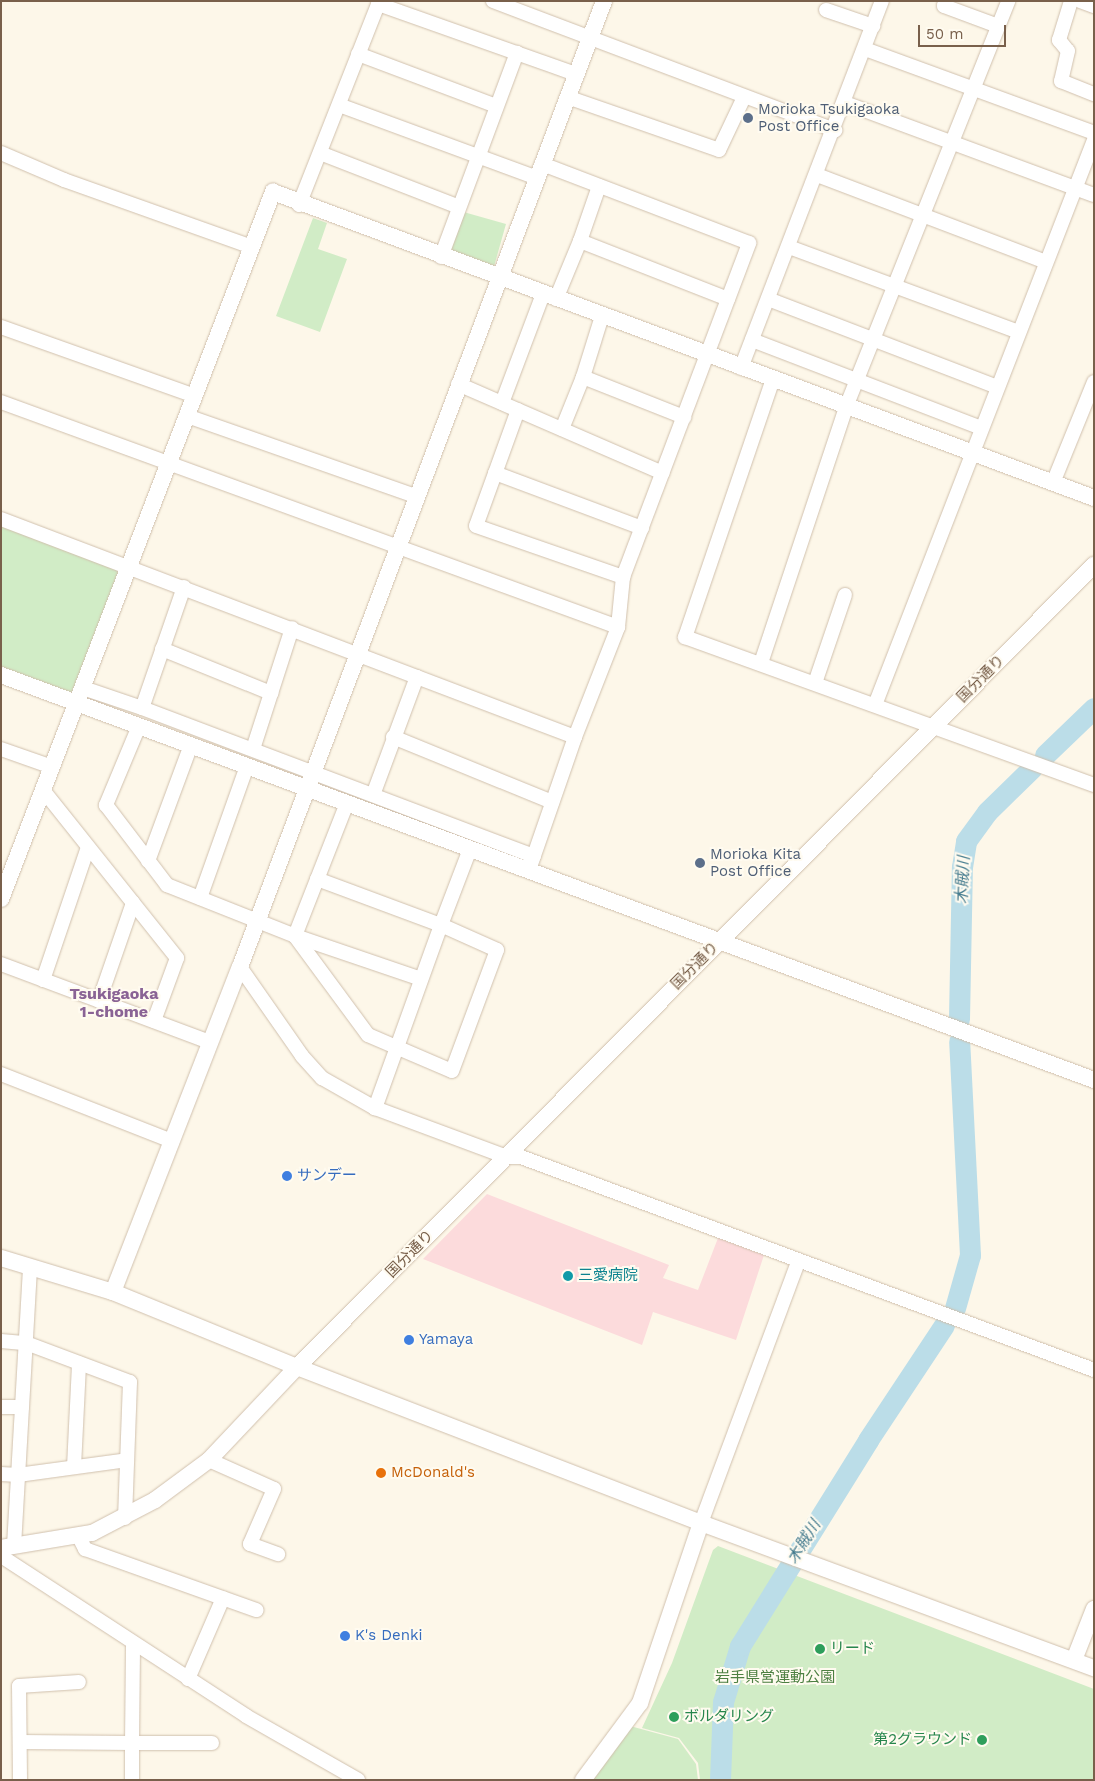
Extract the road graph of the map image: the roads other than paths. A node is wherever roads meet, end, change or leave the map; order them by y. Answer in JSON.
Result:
{"nodes":[{"id":1,"x":493,"y":1,"type":"edge"},
{"id":2,"x":604,"y":1,"type":"edge"},
{"id":3,"x":882,"y":1,"type":"edge"},
{"id":4,"x":945,"y":1,"type":"edge"},
{"id":5,"x":1008,"y":1,"type":"edge"},
{"id":6,"x":1071,"y":1,"type":"edge"},
{"id":7,"x":1080,"y":1,"type":"edge"},
{"id":8,"x":1094,"y":6,"type":"edge"},
{"id":9,"x":826,"y":10,"type":"dead end"},
{"id":10,"x":873,"y":26,"type":"junction"},
{"id":11,"x":998,"y":26,"type":"junction"},
{"id":12,"x":589,"y":40,"type":"junction"},
{"id":13,"x":865,"y":49,"type":"junction"},
{"id":14,"x":517,"y":53,"type":"junction"},
{"id":15,"x":358,"y":54,"type":"junction"},
{"id":16,"x":576,"y":74,"type":"junction"},
{"id":17,"x":973,"y":88,"type":"junction"},
{"id":18,"x":1094,"y":94,"type":"edge"},
{"id":19,"x":567,"y":97,"type":"junction"},
{"id":20,"x":744,"y":97,"type":"junction"},
{"id":21,"x":845,"y":104,"type":"junction"},
{"id":22,"x":339,"y":105,"type":"junction"},
{"id":23,"x":496,"y":106,"type":"junction"},
{"id":24,"x":835,"y":130,"type":"junction"},
{"id":25,"x":1094,"y":133,"type":"edge"},
{"id":26,"x":1094,"y":140,"type":"edge"},
{"id":27,"x":951,"y":143,"type":"junction"},
{"id":28,"x":1,"y":153,"type":"edge"},
{"id":29,"x":320,"y":153,"type":"junction"},
{"id":30,"x":477,"y":156,"type":"junction"},
{"id":31,"x":539,"y":171,"type":"junction"},
{"id":32,"x":817,"y":175,"type":"junction"},
{"id":33,"x":599,"y":186,"type":"junction"},
{"id":34,"x":1075,"y":188,"type":"junction"},
{"id":35,"x":1094,"y":195,"type":"edge"},
{"id":36,"x":299,"y":205,"type":"junction"},
{"id":37,"x":459,"y":207,"type":"junction"},
{"id":38,"x":922,"y":214,"type":"junction"},
{"id":39,"x":580,"y":241,"type":"junction"},
{"id":40,"x":252,"y":247,"type":"junction"},
{"id":41,"x":788,"y":247,"type":"junction"},
{"id":42,"x":441,"y":257,"type":"junction"},
{"id":43,"x":1046,"y":262,"type":"junction"},
{"id":44,"x":499,"y":278,"type":"junction"},
{"id":45,"x":894,"y":287,"type":"junction"},
{"id":46,"x":549,"y":297,"type":"junction"},
{"id":47,"x":728,"y":299,"type":"junction"},
{"id":48,"x":768,"y":299,"type":"junction"},
{"id":49,"x":602,"y":316,"type":"junction"},
{"id":50,"x":1,"y":327,"type":"edge"},
{"id":51,"x":1019,"y":332,"type":"junction"},
{"id":52,"x":752,"y":340,"type":"junction"},
{"id":53,"x":873,"y":340,"type":"junction"},
{"id":54,"x":707,"y":355,"type":"junction"},
{"id":55,"x":741,"y":368,"type":"junction"},
{"id":56,"x":583,"y":377,"type":"junction"},
{"id":57,"x":773,"y":380,"type":"junction"},
{"id":58,"x":856,"y":381,"type":"junction"},
{"id":59,"x":1094,"y":382,"type":"edge"},
{"id":60,"x":458,"y":384,"type":"junction"},
{"id":61,"x":997,"y":387,"type":"junction"},
{"id":62,"x":195,"y":396,"type":"junction"},
{"id":63,"x":1,"y":402,"type":"edge"},
{"id":64,"x":502,"y":403,"type":"junction"},
{"id":65,"x":846,"y":406,"type":"junction"},
{"id":66,"x":518,"y":410,"type":"junction"},
{"id":67,"x":187,"y":416,"type":"junction"},
{"id":68,"x":684,"y":417,"type":"junction"},
{"id":69,"x":981,"y":428,"type":"junction"},
{"id":70,"x":562,"y":429,"type":"junction"},
{"id":71,"x":971,"y":453,"type":"junction"},
{"id":72,"x":169,"y":464,"type":"junction"},
{"id":73,"x":495,"y":473,"type":"junction"},
{"id":74,"x":663,"y":473,"type":"junction"},
{"id":75,"x":1053,"y":483,"type":"junction"},
{"id":76,"x":416,"y":496,"type":"junction"},
{"id":77,"x":1094,"y":498,"type":"edge"},
{"id":78,"x":1,"y":519,"type":"edge"},
{"id":79,"x":642,"y":528,"type":"junction"},
{"id":80,"x":397,"y":546,"type":"junction"},
{"id":81,"x":1094,"y":565,"type":"edge"},
{"id":82,"x":129,"y":567,"type":"junction"},
{"id":83,"x":623,"y":577,"type":"junction"},
{"id":84,"x":184,"y":587,"type":"junction"},
{"id":85,"x":844,"y":595,"type":"dead end"},
{"id":86,"x":618,"y":627,"type":"junction"},
{"id":87,"x":292,"y":628,"type":"junction"},
{"id":88,"x":162,"y":649,"type":"junction"},
{"id":89,"x":358,"y":652,"type":"junction"},
{"id":90,"x":761,"y":663,"type":"junction"},
{"id":91,"x":1,"y":675,"type":"edge"},
{"id":92,"x":417,"y":676,"type":"junction"},
{"id":93,"x":815,"y":682,"type":"junction"},
{"id":94,"x":271,"y":693,"type":"junction"},
{"id":95,"x":80,"y":695,"type":"junction"},
{"id":96,"x":875,"y":705,"type":"junction"},
{"id":97,"x":142,"y":708,"type":"junction"},
{"id":98,"x":935,"y":725,"type":"junction"},
{"id":99,"x":139,"y":726,"type":"junction"},
{"id":100,"x":393,"y":737,"type":"junction"},
{"id":101,"x":575,"y":737,"type":"junction"},
{"id":102,"x":191,"y":745,"type":"junction"},
{"id":103,"x":253,"y":749,"type":"junction"},
{"id":104,"x":2,"y":750,"type":"edge"},
{"id":105,"x":247,"y":766,"type":"junction"},
{"id":106,"x":52,"y":767,"type":"junction"},
{"id":107,"x":312,"y":771,"type":"junction"},
{"id":108,"x":1094,"y":785,"type":"edge"},
{"id":109,"x":306,"y":788,"type":"junction"},
{"id":110,"x":43,"y":790,"type":"junction"},
{"id":111,"x":373,"y":795,"type":"junction"},
{"id":112,"x":552,"y":802,"type":"junction"},
{"id":113,"x":347,"y":803,"type":"junction"},
{"id":114,"x":88,"y":847,"type":"junction"},
{"id":115,"x":470,"y":849,"type":"junction"},
{"id":116,"x":148,"y":861,"type":"junction"},
{"id":117,"x":531,"y":863,"type":"junction"},
{"id":118,"x":317,"y":879,"type":"junction"},
{"id":119,"x":200,"y":898,"type":"junction"},
{"id":120,"x":1,"y":899,"type":"edge"},
{"id":121,"x":133,"y":903,"type":"junction"},
{"id":122,"x":257,"y":920,"type":"junction"},
{"id":123,"x":441,"y":925,"type":"junction"},
{"id":124,"x":295,"y":936,"type":"junction"},
{"id":125,"x":720,"y":941,"type":"junction"},
{"id":126,"x":1,"y":964,"type":"edge"},
{"id":127,"x":240,"y":967,"type":"junction"},
{"id":128,"x":421,"y":979,"type":"junction"},
{"id":129,"x":43,"y":980,"type":"junction"},
{"id":130,"x":99,"y":1001,"type":"junction"},
{"id":131,"x":154,"y":1021,"type":"junction"},
{"id":132,"x":210,"y":1042,"type":"junction"},
{"id":133,"x":397,"y":1046,"type":"junction"},
{"id":134,"x":1,"y":1074,"type":"edge"},
{"id":135,"x":1094,"y":1080,"type":"edge"},
{"id":136,"x":375,"y":1108,"type":"junction"},
{"id":137,"x":172,"y":1141,"type":"junction"},
{"id":138,"x":507,"y":1157,"type":"junction"},
{"id":139,"x":1,"y":1258,"type":"edge"},
{"id":140,"x":798,"y":1262,"type":"junction"},
{"id":141,"x":30,"y":1268,"type":"junction"},
{"id":142,"x":113,"y":1292,"type":"junction"},
{"id":143,"x":1,"y":1333,"type":"edge"},
{"id":144,"x":1,"y":1341,"type":"edge"},
{"id":145,"x":26,"y":1343,"type":"junction"},
{"id":146,"x":79,"y":1363,"type":"junction"},
{"id":147,"x":297,"y":1367,"type":"junction"},
{"id":148,"x":1094,"y":1370,"type":"edge"},
{"id":149,"x":1,"y":1407,"type":"edge"},
{"id":150,"x":22,"y":1407,"type":"junction"},
{"id":151,"x":127,"y":1460,"type":"junction"},
{"id":152,"x":209,"y":1460,"type":"junction"},
{"id":153,"x":74,"y":1467,"type":"junction"},
{"id":154,"x":1,"y":1474,"type":"edge"},
{"id":155,"x":18,"y":1475,"type":"junction"},
{"id":156,"x":125,"y":1518,"type":"junction"},
{"id":157,"x":701,"y":1523,"type":"junction"},
{"id":158,"x":78,"y":1535,"type":"junction"},
{"id":159,"x":5,"y":1550,"type":"edge"},
{"id":160,"x":278,"y":1554,"type":"dead end"},
{"id":161,"x":223,"y":1598,"type":"junction"},
{"id":162,"x":1094,"y":1609,"type":"edge"},
{"id":163,"x":256,"y":1610,"type":"dead end"},
{"id":164,"x":133,"y":1644,"type":"junction"},
{"id":165,"x":1074,"y":1660,"type":"junction"},
{"id":166,"x":1094,"y":1668,"type":"edge"},
{"id":167,"x":188,"y":1679,"type":"junction"},
{"id":168,"x":79,"y":1682,"type":"dead end"},
{"id":169,"x":20,"y":1742,"type":"junction"},
{"id":170,"x":132,"y":1742,"type":"junction"},
{"id":171,"x":212,"y":1743,"type":"dead end"},
{"id":172,"x":20,"y":1780,"type":"edge"},
{"id":173,"x":132,"y":1780,"type":"edge"},
{"id":174,"x":358,"y":1780,"type":"edge"},
{"id":175,"x":583,"y":1780,"type":"edge"}],
"edges":[{"from":1,"to":12,"type":"street"},
{"from":2,"to":12,"type":"street"},
{"from":3,"to":10,"type":"street"},
{"from":4,"to":11,"type":"street"},
{"from":5,"to":11,"type":"street"},
{"from":6,"to":18,"type":"street"},
{"from":7,"to":8,"type":"street"},
{"from":9,"to":10,"type":"street"},
{"from":10,"to":13,"type":"street"},
{"from":11,"to":17,"type":"street"},
{"from":12,"to":16,"type":"street"},
{"from":12,"to":20,"type":"street"},
{"from":13,"to":17,"type":"street"},
{"from":13,"to":21,"type":"street"},
{"from":14,"to":15,"type":"street"},
{"from":14,"to":16,"type":"street"},
{"from":14,"to":23,"type":"street"},
{"from":15,"to":22,"type":"street"},
{"from":15,"to":23,"type":"street"},
{"from":16,"to":19,"type":"street"},
{"from":17,"to":25,"type":"street"},
{"from":17,"to":27,"type":"street"},
{"from":19,"to":20,"type":"street"},
{"from":19,"to":31,"type":"street"},
{"from":20,"to":24,"type":"street"},
{"from":21,"to":24,"type":"street"},
{"from":21,"to":27,"type":"street"},
{"from":22,"to":29,"type":"street"},
{"from":22,"to":30,"type":"street"},
{"from":23,"to":30,"type":"street"},
{"from":24,"to":32,"type":"street"},
{"from":26,"to":34,"type":"street"},
{"from":27,"to":34,"type":"street"},
{"from":27,"to":38,"type":"street"},
{"from":28,"to":40,"type":"street"},
{"from":29,"to":36,"type":"street"},
{"from":29,"to":37,"type":"street"},
{"from":30,"to":31,"type":"street"},
{"from":30,"to":37,"type":"street"},
{"from":31,"to":33,"type":"street"},
{"from":31,"to":44,"type":"street"},
{"from":32,"to":38,"type":"street"},
{"from":32,"to":41,"type":"street"},
{"from":33,"to":39,"type":"street"},
{"from":33,"to":47,"type":"street"},
{"from":34,"to":35,"type":"street"},
{"from":34,"to":43,"type":"street"},
{"from":36,"to":40,"type":"street"},
{"from":36,"to":42,"type":"street"},
{"from":37,"to":42,"type":"street"},
{"from":38,"to":43,"type":"street"},
{"from":38,"to":45,"type":"street"},
{"from":39,"to":46,"type":"street"},
{"from":39,"to":47,"type":"street"},
{"from":40,"to":62,"type":"street"},
{"from":41,"to":45,"type":"street"},
{"from":41,"to":48,"type":"street"},
{"from":42,"to":44,"type":"street"},
{"from":43,"to":51,"type":"street"},
{"from":44,"to":46,"type":"street"},
{"from":44,"to":60,"type":"street"},
{"from":45,"to":51,"type":"street"},
{"from":45,"to":53,"type":"street"},
{"from":46,"to":49,"type":"street"},
{"from":46,"to":64,"type":"street"},
{"from":47,"to":54,"type":"street"},
{"from":48,"to":52,"type":"street"},
{"from":48,"to":53,"type":"street"},
{"from":49,"to":54,"type":"street"},
{"from":49,"to":56,"type":"street"},
{"from":50,"to":62,"type":"street"},
{"from":51,"to":61,"type":"street"},
{"from":52,"to":55,"type":"street"},
{"from":52,"to":58,"type":"street"},
{"from":53,"to":58,"type":"street"},
{"from":53,"to":61,"type":"street"},
{"from":54,"to":55,"type":"street"},
{"from":54,"to":68,"type":"street"},
{"from":55,"to":57,"type":"street"},
{"from":56,"to":68,"type":"street"},
{"from":56,"to":70,"type":"street"},
{"from":57,"to":65,"type":"street"},
{"from":57,"to":90,"type":"street"},
{"from":58,"to":65,"type":"street"},
{"from":58,"to":69,"type":"street"},
{"from":59,"to":75,"type":"street"},
{"from":60,"to":64,"type":"street"},
{"from":60,"to":76,"type":"street"},
{"from":61,"to":69,"type":"street"},
{"from":62,"to":67,"type":"street"},
{"from":63,"to":72,"type":"street"},
{"from":64,"to":66,"type":"street"},
{"from":65,"to":71,"type":"street"},
{"from":65,"to":90,"type":"street"},
{"from":66,"to":70,"type":"street"},
{"from":66,"to":73,"type":"street"},
{"from":67,"to":72,"type":"street"},
{"from":67,"to":76,"type":"street"},
{"from":68,"to":74,"type":"street"},
{"from":69,"to":71,"type":"street"},
{"from":70,"to":74,"type":"street"},
{"from":71,"to":75,"type":"street"},
{"from":71,"to":96,"type":"street"},
{"from":72,"to":80,"type":"street"},
{"from":72,"to":82,"type":"street"},
{"from":73,"to":79,"type":"street"},
{"from":73,"to":83,"type":"street"},
{"from":74,"to":79,"type":"street"},
{"from":75,"to":77,"type":"street"},
{"from":76,"to":80,"type":"street"},
{"from":78,"to":82,"type":"street"},
{"from":79,"to":83,"type":"street"},
{"from":80,"to":86,"type":"street"},
{"from":80,"to":89,"type":"street"},
{"from":81,"to":98,"type":"street","name":"国分通り"},
{"from":82,"to":84,"type":"street"},
{"from":82,"to":95,"type":"street"},
{"from":83,"to":86,"type":"street"},
{"from":84,"to":87,"type":"street"},
{"from":84,"to":88,"type":"street"},
{"from":85,"to":93,"type":"street"},
{"from":86,"to":101,"type":"street"},
{"from":87,"to":89,"type":"street"},
{"from":87,"to":94,"type":"street"},
{"from":88,"to":94,"type":"street"},
{"from":88,"to":97,"type":"street"},
{"from":89,"to":92,"type":"street"},
{"from":89,"to":107,"type":"street"},
{"from":90,"to":93,"type":"street"},
{"from":91,"to":95,"type":"street"},
{"from":92,"to":100,"type":"street"},
{"from":92,"to":101,"type":"street"},
{"from":93,"to":96,"type":"street"},
{"from":94,"to":103,"type":"street"},
{"from":95,"to":97,"type":"street"},
{"from":95,"to":99,"type":"street"},
{"from":95,"to":106,"type":"street"},
{"from":96,"to":98,"type":"street"},
{"from":97,"to":103,"type":"street"},
{"from":98,"to":108,"type":"street"},
{"from":98,"to":125,"type":"street","name":"国分通り"},
{"from":99,"to":102,"type":"street"},
{"from":99,"to":116,"type":"street"},
{"from":100,"to":111,"type":"street"},
{"from":100,"to":112,"type":"street"},
{"from":101,"to":112,"type":"street"},
{"from":102,"to":105,"type":"street"},
{"from":102,"to":116,"type":"street"},
{"from":103,"to":107,"type":"street"},
{"from":104,"to":106,"type":"street"},
{"from":105,"to":109,"type":"street"},
{"from":105,"to":119,"type":"street"},
{"from":106,"to":110,"type":"street"},
{"from":107,"to":109,"type":"street"},
{"from":107,"to":111,"type":"street"},
{"from":109,"to":113,"type":"street"},
{"from":109,"to":122,"type":"street"},
{"from":110,"to":114,"type":"street"},
{"from":110,"to":120,"type":"street"},
{"from":111,"to":117,"type":"street"},
{"from":112,"to":117,"type":"street"},
{"from":113,"to":115,"type":"street"},
{"from":113,"to":118,"type":"street"},
{"from":114,"to":121,"type":"street"},
{"from":114,"to":129,"type":"street"},
{"from":115,"to":117,"type":"street"},
{"from":115,"to":123,"type":"street"},
{"from":116,"to":119,"type":"street"},
{"from":117,"to":125,"type":"street"},
{"from":118,"to":123,"type":"street"},
{"from":118,"to":124,"type":"street"},
{"from":119,"to":122,"type":"street"},
{"from":121,"to":130,"type":"street"},
{"from":121,"to":131,"type":"street"},
{"from":122,"to":124,"type":"street"},
{"from":122,"to":127,"type":"street"},
{"from":123,"to":128,"type":"street"},
{"from":123,"to":133,"type":"street"},
{"from":124,"to":128,"type":"street"},
{"from":124,"to":133,"type":"street"},
{"from":125,"to":135,"type":"street"},
{"from":125,"to":138,"type":"street","name":"国分通り"},
{"from":126,"to":129,"type":"street"},
{"from":127,"to":132,"type":"street"},
{"from":127,"to":136,"type":"street"},
{"from":128,"to":133,"type":"street"},
{"from":129,"to":130,"type":"street"},
{"from":130,"to":131,"type":"street"},
{"from":131,"to":132,"type":"street"},
{"from":132,"to":137,"type":"street"},
{"from":133,"to":136,"type":"street"},
{"from":134,"to":137,"type":"street"},
{"from":136,"to":138,"type":"street"},
{"from":137,"to":142,"type":"street"},
{"from":138,"to":140,"type":"street"},
{"from":138,"to":147,"type":"street","name":"国分通り"},
{"from":139,"to":141,"type":"street"},
{"from":140,"to":148,"type":"street"},
{"from":140,"to":157,"type":"street"},
{"from":141,"to":142,"type":"street"},
{"from":141,"to":145,"type":"street"},
{"from":142,"to":147,"type":"street"},
{"from":143,"to":145,"type":"street"},
{"from":144,"to":145,"type":"street"},
{"from":145,"to":146,"type":"street"},
{"from":145,"to":150,"type":"street"},
{"from":146,"to":151,"type":"street"},
{"from":146,"to":153,"type":"street"},
{"from":147,"to":152,"type":"street","name":"国分通り"},
{"from":147,"to":157,"type":"street"},
{"from":149,"to":150,"type":"street"},
{"from":150,"to":155,"type":"street"},
{"from":151,"to":153,"type":"street"},
{"from":151,"to":156,"type":"street"},
{"from":152,"to":156,"type":"street","name":"国分通り"},
{"from":152,"to":160,"type":"street"},
{"from":153,"to":155,"type":"street"},
{"from":154,"to":155,"type":"street"},
{"from":155,"to":159,"type":"street"},
{"from":156,"to":158,"type":"street","name":"国分通り"},
{"from":157,"to":165,"type":"street"},
{"from":157,"to":175,"type":"street"},
{"from":158,"to":159,"type":"street","name":"国分通り"},
{"from":158,"to":161,"type":"street"},
{"from":159,"to":164,"type":"street"},
{"from":161,"to":163,"type":"street"},
{"from":161,"to":167,"type":"street"},
{"from":162,"to":165,"type":"street"},
{"from":164,"to":167,"type":"street"},
{"from":164,"to":170,"type":"street"},
{"from":165,"to":166,"type":"street"},
{"from":167,"to":174,"type":"street"},
{"from":168,"to":169,"type":"street"},
{"from":169,"to":170,"type":"street"},
{"from":169,"to":172,"type":"street"},
{"from":170,"to":171,"type":"street"},
{"from":170,"to":173,"type":"street"}]}
